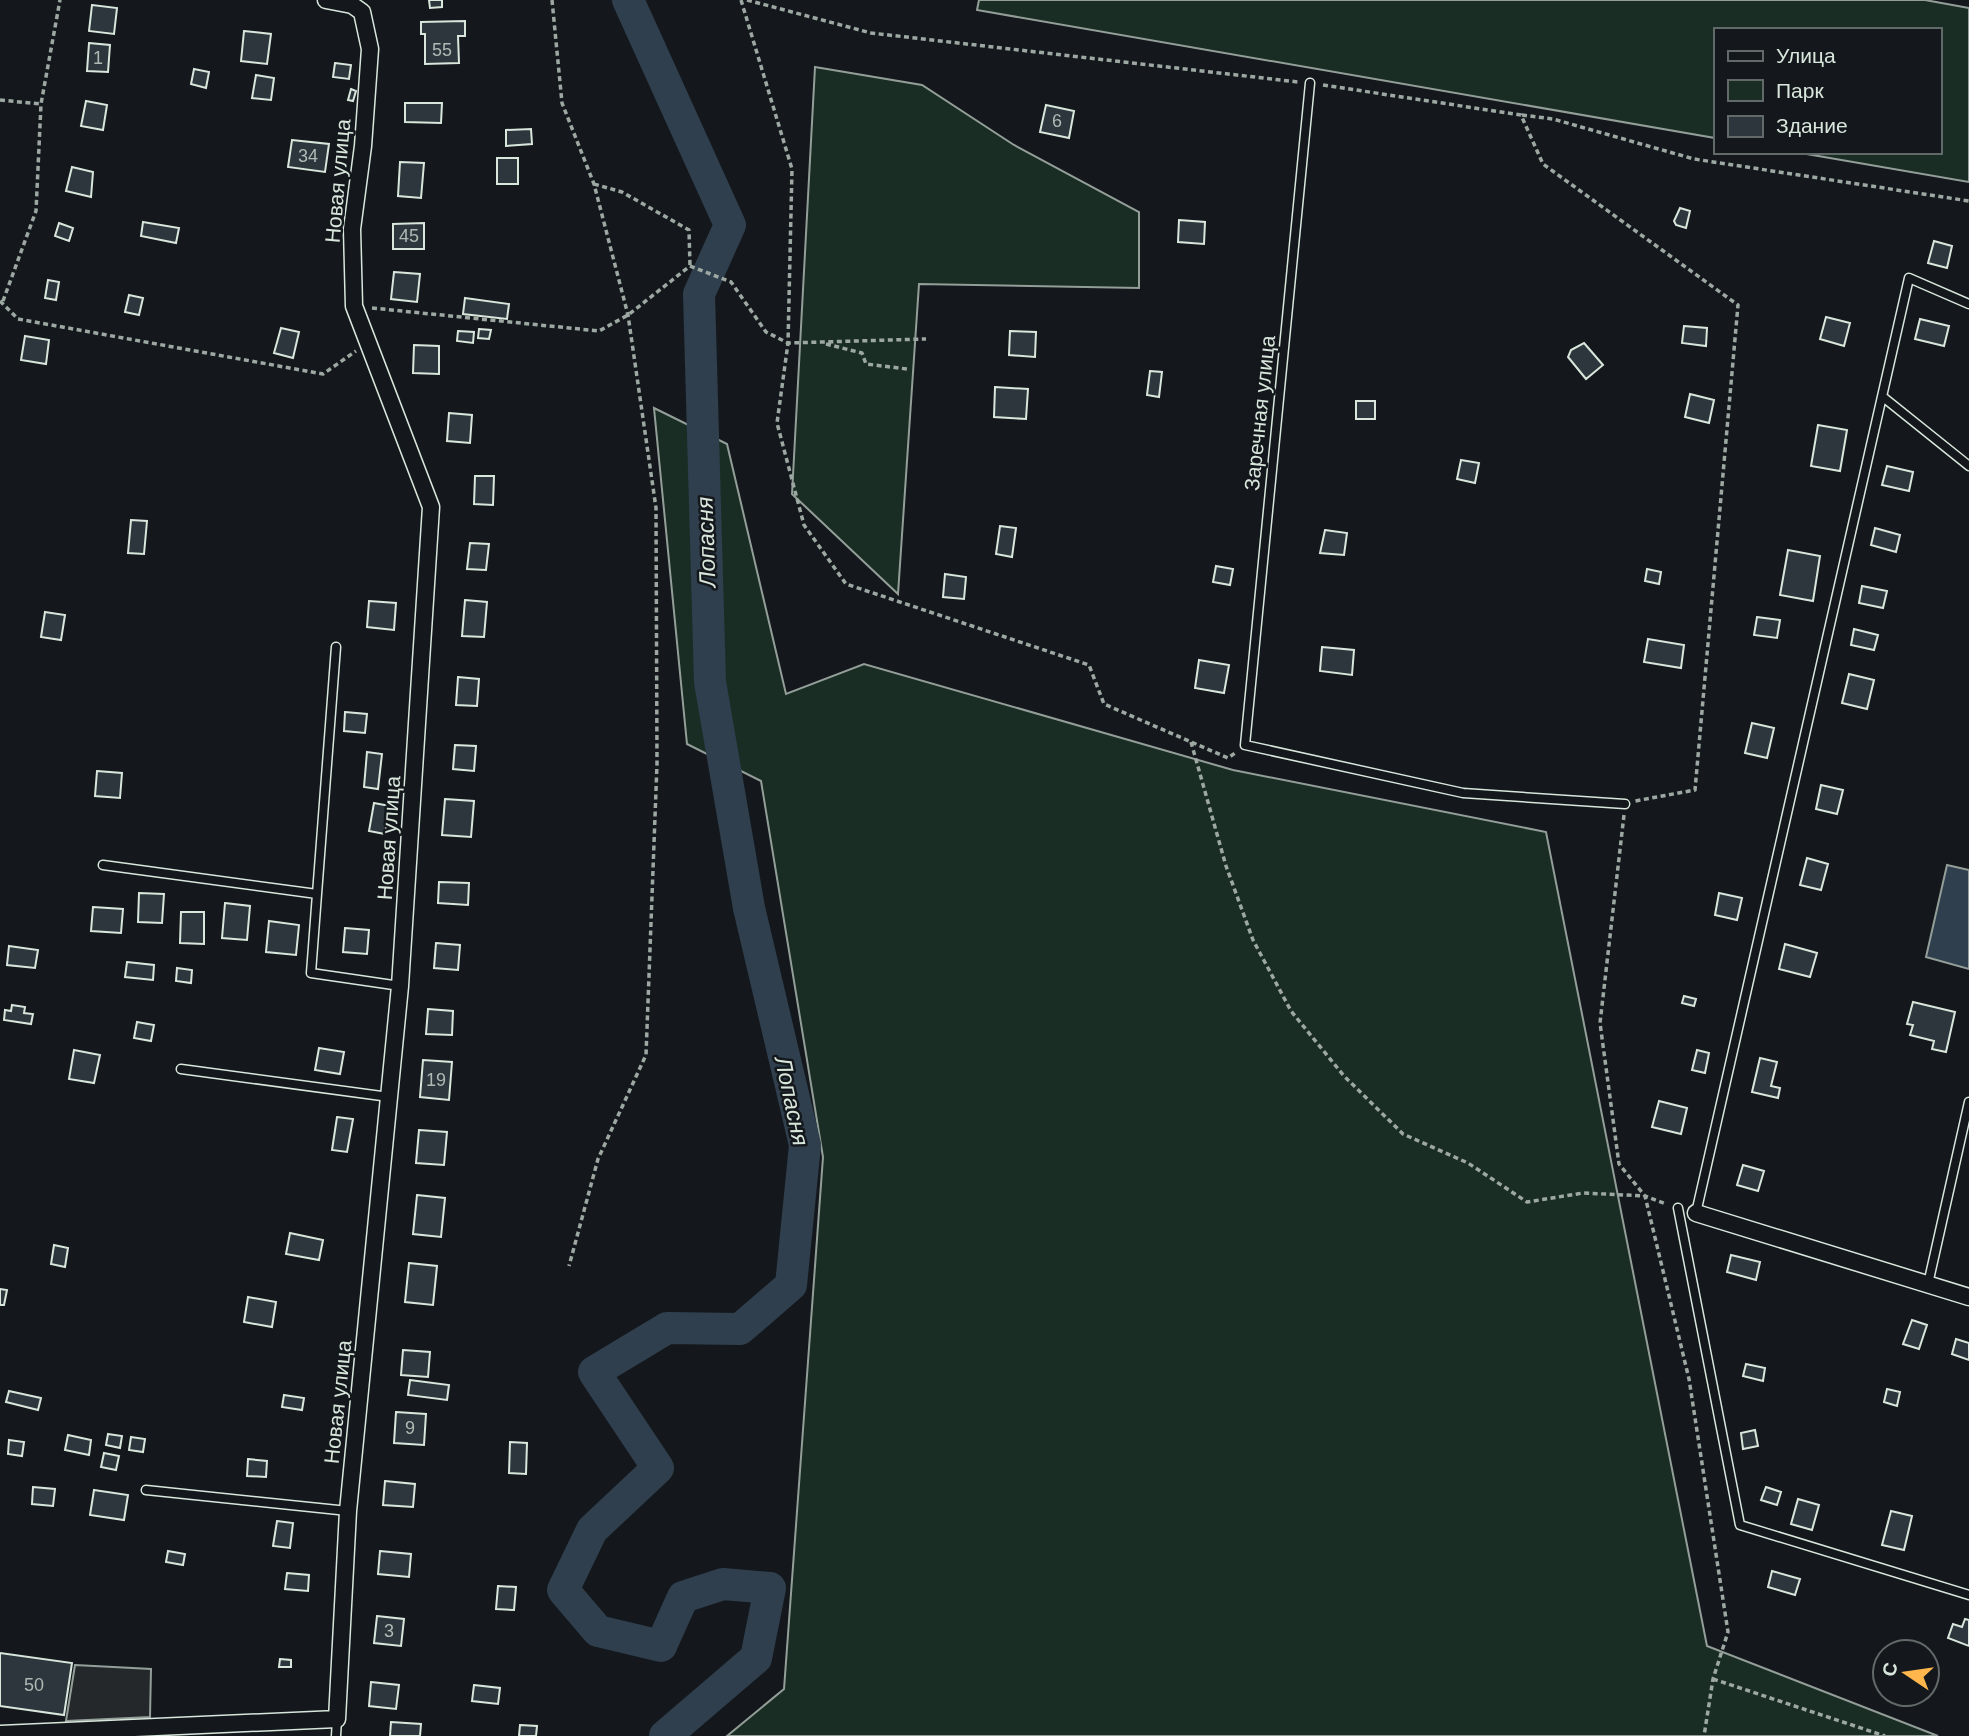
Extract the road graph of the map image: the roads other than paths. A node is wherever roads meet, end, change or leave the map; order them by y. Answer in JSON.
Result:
{"nodes":[{"id":1,"x":335,"y":1,"type":"edge"},
{"id":2,"x":1310,"y":83,"type":"road end"},
{"id":3,"x":1969,"y":304,"type":"edge"},
{"id":4,"x":1882,"y":397,"type":"junction"},
{"id":5,"x":1969,"y":466,"type":"edge"},
{"id":6,"x":336,"y":647,"type":"dead end"},
{"id":7,"x":1625,"y":804,"type":"road end"},
{"id":8,"x":103,"y":865,"type":"dead end"},
{"id":9,"x":317,"y":894,"type":"junction"},
{"id":10,"x":400,"y":986,"type":"junction"},
{"id":11,"x":181,"y":1069,"type":"dead end"},
{"id":12,"x":389,"y":1097,"type":"junction"},
{"id":13,"x":1969,"y":1102,"type":"edge"},
{"id":14,"x":1678,"y":1208,"type":"road end"},
{"id":15,"x":1696,"y":1213,"type":"joint"},
{"id":16,"x":1928,"y":1284,"type":"junction"},
{"id":17,"x":1969,"y":1297,"type":"edge"},
{"id":18,"x":146,"y":1490,"type":"dead end"},
{"id":19,"x":348,"y":1511,"type":"junction"},
{"id":20,"x":1969,"y":1595,"type":"edge"},
{"id":21,"x":337,"y":1719,"type":"junction"},
{"id":22,"x":92,"y":1733,"type":"edge"},
{"id":23,"x":0,"y":1734,"type":"edge"},
{"id":24,"x":336,"y":1736,"type":"edge"}],
"edges":[{"from":1,"to":10,"type":"street","name":"Новая улица"},
{"from":2,"to":7,"type":"lane","name":"Заречная улица"},
{"from":3,"to":4,"type":"lane"},
{"from":4,"to":5,"type":"lane"},
{"from":4,"to":15,"type":"lane"},
{"from":6,"to":9,"type":"lane"},
{"from":8,"to":9,"type":"lane"},
{"from":9,"to":10,"type":"lane"},
{"from":10,"to":12,"type":"street","name":"Новая улица"},
{"from":11,"to":12,"type":"lane"},
{"from":12,"to":19,"type":"street","name":"Новая улица"},
{"from":13,"to":16,"type":"lane"},
{"from":14,"to":20,"type":"lane"},
{"from":15,"to":16,"type":"street"},
{"from":16,"to":17,"type":"street"},
{"from":18,"to":19,"type":"lane"},
{"from":19,"to":21,"type":"street","name":"Новая улица"},
{"from":21,"to":22,"type":"street"},
{"from":21,"to":24,"type":"lane"},
{"from":22,"to":23,"type":"street"}]}
